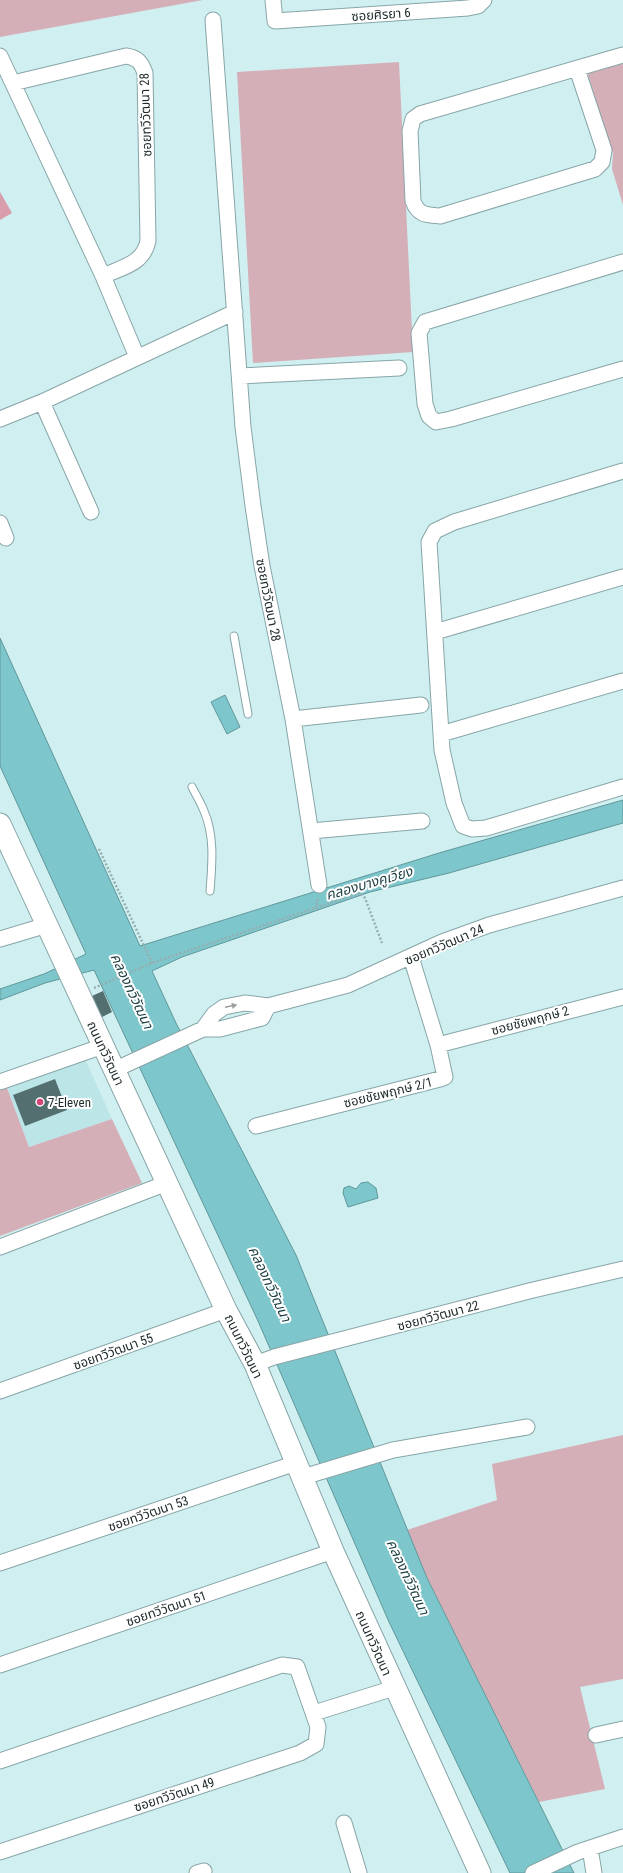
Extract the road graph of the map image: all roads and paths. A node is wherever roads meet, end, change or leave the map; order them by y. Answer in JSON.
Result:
{"nodes":[{"id":1,"x":273,"y":0,"type":"edge"},
{"id":2,"x":484,"y":0,"type":"edge"},
{"id":3,"x":213,"y":20,"type":"dead end"},
{"id":4,"x":623,"y":55,"type":"edge"},
{"id":5,"x":0,"y":56,"type":"edge"},
{"id":6,"x":577,"y":69,"type":"junction"},
{"id":7,"x":13,"y":83,"type":"junction"},
{"id":8,"x":623,"y":262,"type":"edge"},
{"id":9,"x":104,"y":276,"type":"junction"},
{"id":10,"x":235,"y":312,"type":"junction"},
{"id":11,"x":137,"y":357,"type":"junction"},
{"id":12,"x":399,"y":368,"type":"dead end"},
{"id":13,"x":623,"y":369,"type":"edge"},
{"id":14,"x":240,"y":376,"type":"junction"},
{"id":15,"x":42,"y":402,"type":"junction"},
{"id":16,"x":0,"y":419,"type":"edge"},
{"id":17,"x":623,"y":471,"type":"edge"},
{"id":18,"x":91,"y":512,"type":"dead end"},
{"id":19,"x":0,"y":523,"type":"edge"},
{"id":20,"x":6,"y":538,"type":"dead end"},
{"id":21,"x":623,"y":577,"type":"edge"},
{"id":22,"x":435,"y":632,"type":"junction"},
{"id":23,"x":234,"y":636,"type":"dead end"},
{"id":24,"x":623,"y":681,"type":"edge"},
{"id":25,"x":421,"y":706,"type":"dead end"},
{"id":26,"x":248,"y":714,"type":"dead end"},
{"id":27,"x":293,"y":719,"type":"junction"},
{"id":28,"x":441,"y":734,"type":"junction"},
{"id":29,"x":192,"y":787,"type":"dead end"},
{"id":30,"x":623,"y":787,"type":"edge"},
{"id":31,"x":422,"y":821,"type":"dead end"},
{"id":32,"x":0,"y":824,"type":"edge"},
{"id":33,"x":311,"y":830,"type":"junction"},
{"id":34,"x":99,"y":849,"type":"dead end"},
{"id":35,"x":319,"y":885,"type":"dead end"},
{"id":36,"x":623,"y":888,"type":"edge"},
{"id":37,"x":210,"y":891,"type":"dead end"},
{"id":38,"x":47,"y":926,"type":"junction"},
{"id":39,"x":0,"y":939,"type":"edge"},
{"id":40,"x":382,"y":943,"type":"dead end"},
{"id":41,"x":411,"y":957,"type":"junction"},
{"id":42,"x":151,"y":963,"type":"junction"},
{"id":43,"x":99,"y":986,"type":"dead end"},
{"id":44,"x":623,"y":997,"type":"edge"},
{"id":45,"x":268,"y":1006,"type":"junction"},
{"id":46,"x":203,"y":1029,"type":"junction"},
{"id":47,"x":438,"y":1045,"type":"junction"},
{"id":48,"x":103,"y":1046,"type":"junction"},
{"id":49,"x":114,"y":1070,"type":"junction"},
{"id":50,"x":0,"y":1082,"type":"edge"},
{"id":51,"x":256,"y":1126,"type":"dead end"},
{"id":52,"x":167,"y":1183,"type":"junction"},
{"id":53,"x":0,"y":1247,"type":"edge"},
{"id":54,"x":623,"y":1269,"type":"edge"},
{"id":55,"x":226,"y":1310,"type":"junction"},
{"id":56,"x":255,"y":1364,"type":"junction"},
{"id":57,"x":0,"y":1391,"type":"edge"},
{"id":58,"x":526,"y":1427,"type":"dead end"},
{"id":59,"x":307,"y":1470,"type":"junction"},
{"id":60,"x":333,"y":1551,"type":"junction"},
{"id":61,"x":0,"y":1562,"type":"edge"},
{"id":62,"x":0,"y":1665,"type":"edge"},
{"id":63,"x":394,"y":1688,"type":"junction"},
{"id":64,"x":314,"y":1713,"type":"junction"},
{"id":65,"x":623,"y":1729,"type":"edge"},
{"id":66,"x":596,"y":1735,"type":"dead end"},
{"id":67,"x":0,"y":1761,"type":"edge"},
{"id":68,"x":344,"y":1823,"type":"dead end"},
{"id":69,"x":623,"y":1837,"type":"edge"},
{"id":70,"x":584,"y":1850,"type":"junction"},
{"id":71,"x":0,"y":1852,"type":"edge"},
{"id":72,"x":359,"y":1873,"type":"edge"},
{"id":73,"x":480,"y":1873,"type":"edge"},
{"id":74,"x":533,"y":1873,"type":"edge"},
{"id":75,"x":594,"y":1873,"type":"edge"}],
"edges":[{"from":1,"to":2,"type":"street","name":"ซอยศิรยา 6"},
{"from":3,"to":10,"type":"street","name":"ซอยทวีวัฒนา 28"},
{"from":4,"to":6,"type":"street"},
{"from":5,"to":7,"type":"street"},
{"from":6,"to":6,"type":"street"},
{"from":7,"to":9,"type":"street"},
{"from":7,"to":9,"type":"street","name":"ซอยทวีวัฒนา 28"},
{"from":8,"to":13,"type":"street"},
{"from":9,"to":11,"type":"street"},
{"from":10,"to":11,"type":"street"},
{"from":10,"to":14,"type":"street","name":"ซอยทวีวัฒนา 28"},
{"from":11,"to":15,"type":"street"},
{"from":12,"to":14,"type":"street"},
{"from":14,"to":27,"type":"street","name":"ซอยทวีวัฒนา 28"},
{"from":15,"to":16,"type":"street"},
{"from":15,"to":18,"type":"street"},
{"from":17,"to":22,"type":"street"},
{"from":19,"to":20,"type":"street"},
{"from":21,"to":22,"type":"street"},
{"from":22,"to":28,"type":"street"},
{"from":23,"to":26,"type":"lane"},
{"from":24,"to":28,"type":"street"},
{"from":25,"to":27,"type":"street"},
{"from":27,"to":33,"type":"street","name":"ซอยทวีวัฒนา 28"},
{"from":28,"to":30,"type":"street"},
{"from":29,"to":37,"type":"lane"},
{"from":31,"to":33,"type":"street"},
{"from":32,"to":38,"type":"main road","name":"ถนนทวีวัฒนา"},
{"from":33,"to":35,"type":"street","name":"ซอยทวีวัฒนา 28"},
{"from":34,"to":42,"type":"path"},
{"from":36,"to":41,"type":"street","name":"ซอยทวีวัฒนา 24"},
{"from":38,"to":39,"type":"street"},
{"from":38,"to":48,"type":"main road","name":"ถนนทวีวัฒนา"},
{"from":40,"to":42,"type":"path"},
{"from":41,"to":45,"type":"street","name":"ซอยทวีวัฒนา 24"},
{"from":41,"to":47,"type":"street","name":"ซอยชัยพฤกษ์ 2/1"},
{"from":42,"to":43,"type":"path"},
{"from":44,"to":47,"type":"street","name":"ซอยชัยพฤกษ์ 2"},
{"from":45,"to":46,"type":"street","name":"ซอยทวีวัฒนา 24"},
{"from":46,"to":45,"type":"street","name":"ซอยทวีวัฒนา 24","one_way":true},
{"from":46,"to":49,"type":"street","name":"ซอยทวีวัฒนา 24"},
{"from":47,"to":51,"type":"street","name":"ซอยชัยพฤกษ์ 2/1"},
{"from":48,"to":49,"type":"main road","name":"ถนนทวีวัฒนา"},
{"from":48,"to":50,"type":"street"},
{"from":49,"to":52,"type":"main road","name":"ถนนทวีวัฒนา"},
{"from":52,"to":53,"type":"street"},
{"from":52,"to":55,"type":"main road","name":"ถนนทวีวัฒนา"},
{"from":54,"to":56,"type":"street","name":"ซอยทวีวัฒนา 22"},
{"from":55,"to":56,"type":"main road","name":"ถนนทวีวัฒนา"},
{"from":55,"to":57,"type":"street","name":"ซอยทวีวัฒนา 55"},
{"from":56,"to":59,"type":"main road","name":"ถนนทวีวัฒนา"},
{"from":58,"to":59,"type":"street","name":"ซอยทวีวัฒนา 53"},
{"from":59,"to":60,"type":"main road","name":"ถนนทวีวัฒนา"},
{"from":59,"to":61,"type":"street","name":"ซอยทวีวัฒนา 53"},
{"from":60,"to":62,"type":"street","name":"ซอยทวีวัฒนา 51"},
{"from":60,"to":63,"type":"main road","name":"ถนนทวีวัฒนา"},
{"from":63,"to":64,"type":"street"},
{"from":63,"to":73,"type":"main road","name":"ถนนทวีวัฒนา"},
{"from":64,"to":67,"type":"street","name":"ซอยทวีวัฒนา 49"},
{"from":64,"to":71,"type":"street","name":"ซอยทวีวัฒนา 49"},
{"from":65,"to":66,"type":"street"},
{"from":68,"to":72,"type":"street"},
{"from":69,"to":70,"type":"street"},
{"from":70,"to":74,"type":"street"},
{"from":70,"to":75,"type":"street"}]}
